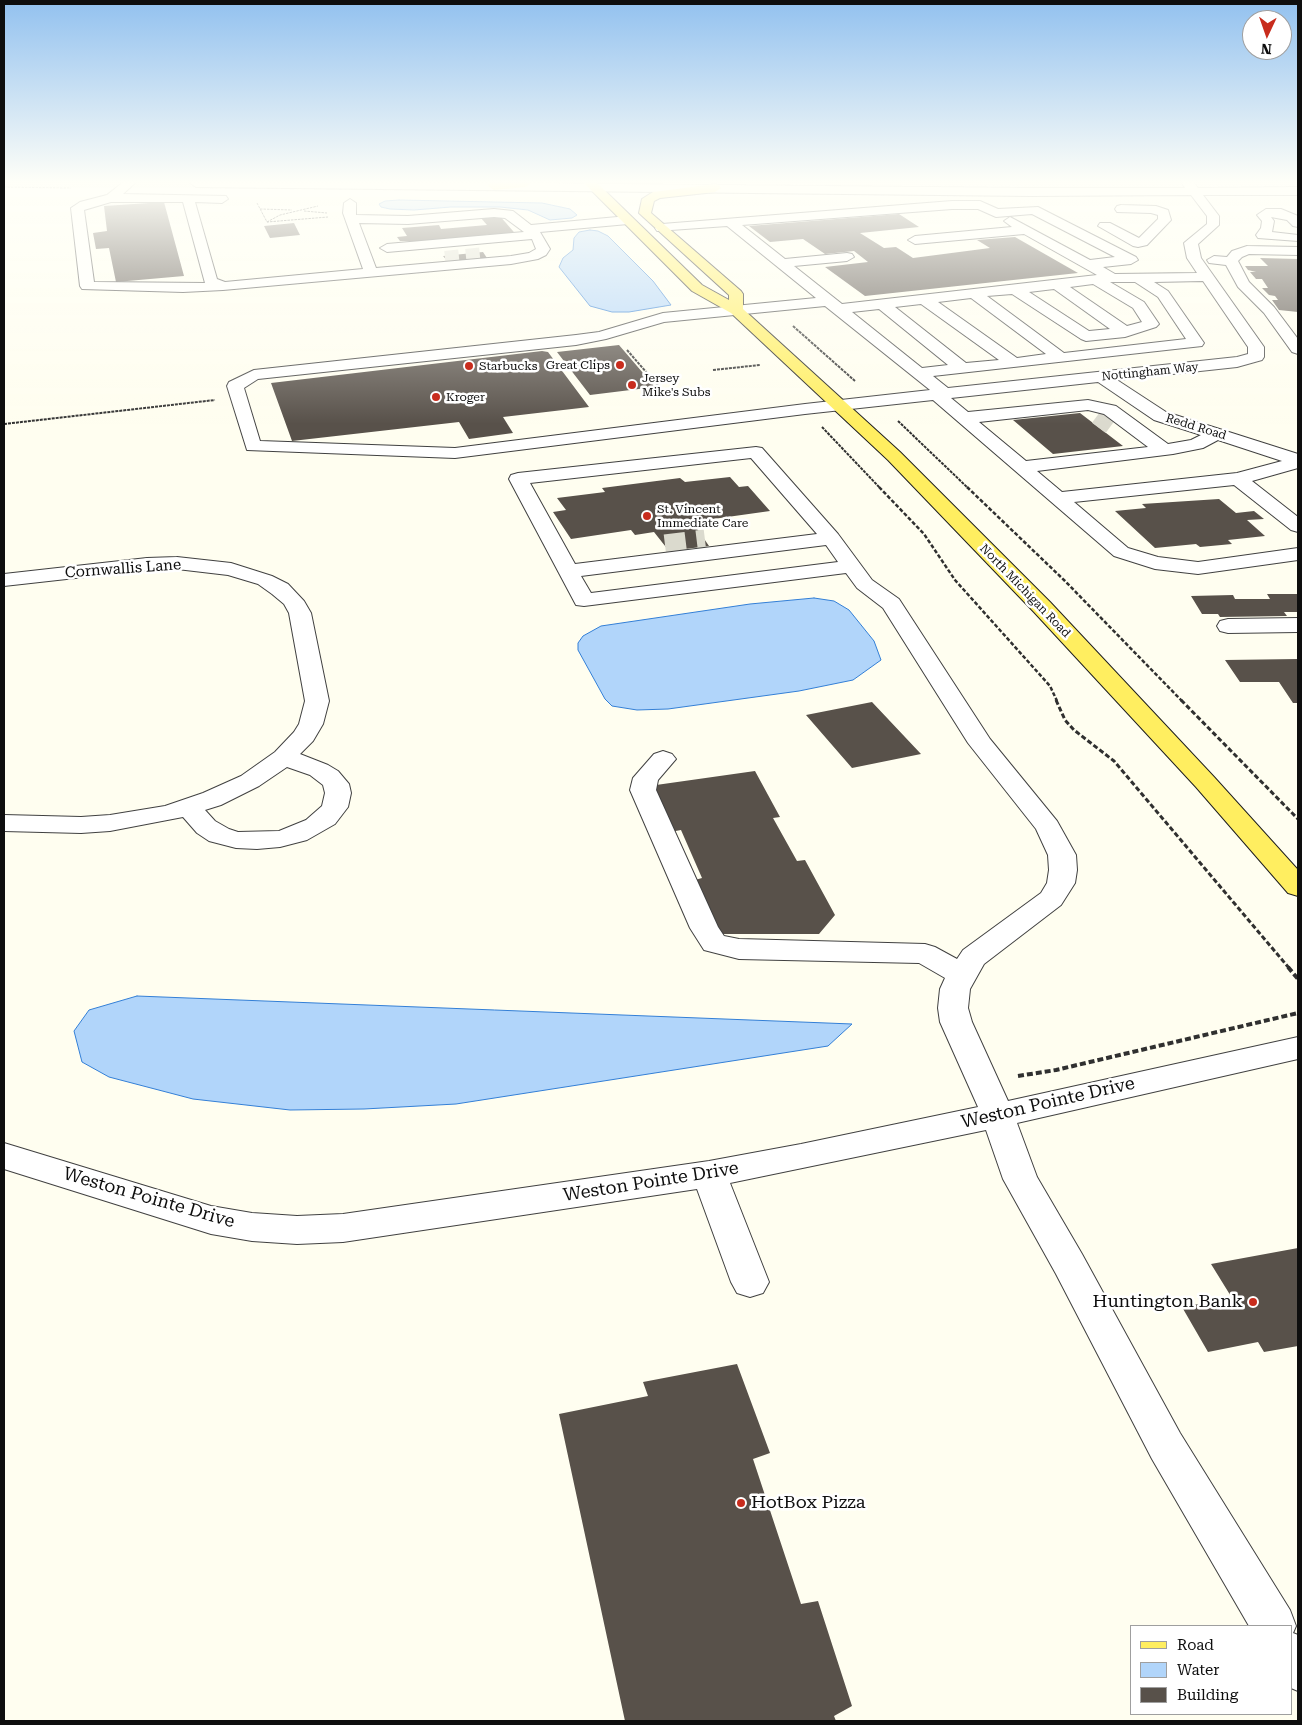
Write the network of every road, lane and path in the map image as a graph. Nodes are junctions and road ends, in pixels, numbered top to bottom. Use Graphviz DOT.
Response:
graph roads {
  1 [pos="784,263"];
  2 [pos="84,264"];
  3 [pos="206,264"];
  4 [pos="368,264"];
  5 [pos="471,264"];
  6 [pos="672,264"];
  7 [pos="702,264"];
  8 [pos="1088,264"];
  9 [pos="1093,264"];
  10 [pos="1198,264"];
  11 [pos="1232,264"];
  12 [pos="371,272"];
  13 [pos="1137,277"];
  14 [pos="1208,277"];
  15 [pos="1112,278"];
  16 [pos="1096,280"];
  17 [pos="1056,284"];
  18 [pos="223,286"];
  19 [pos="1015,289"];
  20 [pos="974,294"];
  21 [pos="925,300"];
  22 [pos="882,304"];
  23 [pos="833,305"];
  24 [pos="736,310"];
  25 [pos="1125,332"];
  26 [pos="1298,349"];
  27 [pos="1256,354"];
  28 [pos="1298,354"];
  29 [pos="1061,358"];
  30 [pos="755,360"];
  31 [pos="1014,363"];
  32 [pos="963,369"];
  33 [pos="713,370"];
  34 [pos="919,374"];
  35 [pos="1101,377"];
  36 [pos="941,394"];
  37 [pos="238,398"];
  38 [pos="842,405"];
  39 [pos="805,410"];
  40 [pos="892,416"];
  41 [pos="964,418"];
  42 [pos="4,424"];
  43 [pos="1116,430"];
  44 [pos="1216,434"];
  45 [pos="1144,436"];
  46 [pos="717,438"];
  47 [pos="1164,450"];
  48 [pos="1298,462"];
  49 [pos="1022,468"];
  50 [pos="1238,480"];
  51 [pos="1057,498"];
  52 [pos="1298,526"];
  53 [pos="831,538"];
  54 [pos="705,540"];
  55 [pos="664,545"];
  56 [pos="758,547"];
  57 [pos="1298,554"];
  58 [pos="634,563"];
  59 [pos="852,566"];
  60 [pos="568,571"];
  61 [pos="4,580"];
  62 [pos="1298,625"];
  63 [pos="1228,626"];
  64 [pos="284,758"];
  65 [pos="663,758"];
  66 [pos="178,810"];
  67 [pos="1298,819"];
  68 [pos="4,823"];
  69 [pos="1298,886"];
  70 [pos="962,974"];
  71 [pos="1298,979"];
  72 [pos="1298,1014"];
  73 [pos="1298,1048"];
  74 [pos="1018,1076"];
  75 [pos="998,1115"];
  76 [pos="4,1156"];
  77 [pos="709,1174"];
  78 [pos="750,1282"];
  79 [pos="1273,1625"];
  80 [pos="1292,1657"];
  81 [pos="1298,1668"];
  1 -- 23 [label="street"];
  2 -- 18 [label="street"];
  3 -- 18 [label="street"];
  4 -- 12 [label="street"];
  5 -- 12 [label="street"];
  6 -- 24 [label="main road, North Michigan Road"];
  7 -- 24 [label="main road"];
  8 -- 9 [label="street"];
  8 -- 15 [label="street"];
  10 -- 14 [label="street"];
  11 -- 26 [label="street"];
  12 -- 18 [label="street"];
  13 -- 14 [label="street"];
  13 -- 15 [label="street"];
  13 -- 29 [label="street"];
  14 -- 27 [label="street"];
  15 -- 16 [label="street"];
  16 -- 17 [label="street"];
  16 -- 25 [label="street"];
  17 -- 19 [label="street"];
  17 -- 25 [label="street"];
  19 -- 20 [label="street"];
  19 -- 25 [label="street"];
  20 -- 21 [label="street"];
  20 -- 29 [label="street"];
  21 -- 22 [label="street"];
  21 -- 31 [label="street"];
  22 -- 23 [label="street"];
  22 -- 32 [label="street"];
  23 -- 24 [label="street"];
  23 -- 34 [label="street"];
  24 -- 37 [label="street"];
  24 -- 38 [label="main road, North Michigan Road"];
  27 -- 28 [label="street"];
  27 -- 35 [label="street, Nottingham Way"];
  29 -- 31 [label="street"];
  30 -- 33 [label="path"];
  31 -- 32 [label="street"];
  32 -- 34 [label="street"];
  34 -- 36 [label="street"];
  35 -- 36 [label="street, Nottingham Way"];
  35 -- 44 [label="street, Redd Road"];
  36 -- 38 [label="street, Nottingham Way"];
  36 -- 41 [label="street"];
  37 -- 42 [label="path"];
  37 -- 46 [label="street"];
  38 -- 39 [label="street, Nottingham Way"];
  38 -- 69 [label="main road, North Michigan Road"];
  39 -- 46 [label="street, Nottingham Way"];
  39 -- 71 [label="path"];
  40 -- 67 [label="path"];
  41 -- 45 [label="street"];
  41 -- 49 [label="street"];
  43 -- 45 [label="street"];
  44 -- 47 [label="street"];
  44 -- 48 [label="street, Redd Road"];
  45 -- 47 [label="street"];
  46 -- 53 [label="street"];
  46 -- 60 [label="street"];
  47 -- 49 [label="street"];
  48 -- 50 [label="street"];
  49 -- 51 [label="street"];
  50 -- 51 [label="street"];
  50 -- 52 [label="street"];
  51 -- 57 [label="street"];
  53 -- 56 [label="street"];
  53 -- 59 [label="street"];
  54 -- 56 [label="street"];
  55 -- 58 [label="street"];
  56 -- 58 [label="street"];
  58 -- 60 [label="street"];
  59 -- 60 [label="street"];
  59 -- 70 [label="street"];
  61 -- 64 [label="street, Cornwallis Lane"];
  62 -- 63 [label="street"];
  64 -- 66 [label="street, Cornwallis Lane"];
  64 -- 66 [label="street"];
  65 -- 70 [label="street"];
  66 -- 68 [label="street, Cornwallis Lane"];
  70 -- 75 [label="street"];
  72 -- 74 [label="path"];
  73 -- 75 [label="street, Weston Pointe Drive"];
  75 -- 77 [label="street, Weston Pointe Drive"];
  75 -- 79 [label="street"];
  76 -- 77 [label="street, Weston Pointe Drive"];
  77 -- 78 [label="street"];
  80 -- 81 [label="street"];
}
